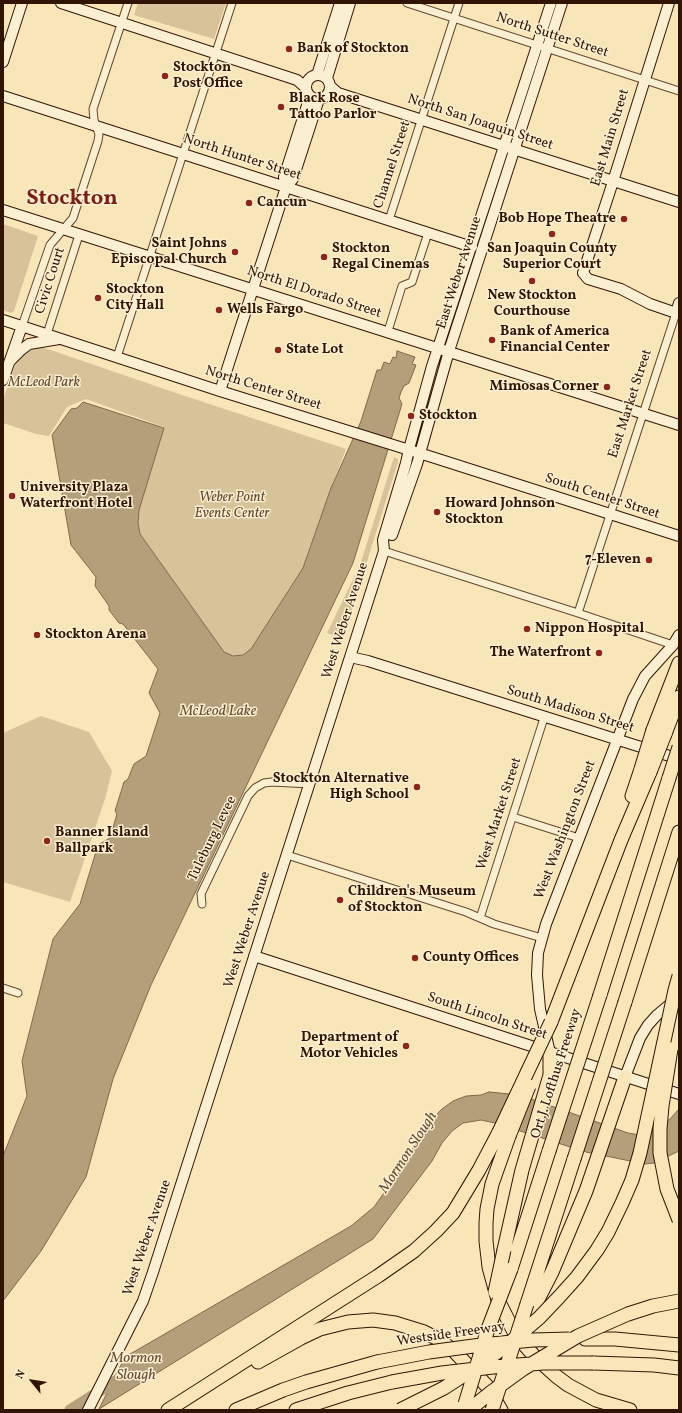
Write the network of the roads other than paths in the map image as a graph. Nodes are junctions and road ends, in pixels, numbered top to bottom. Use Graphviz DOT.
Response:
graph roads {
  1 [pos="22,3"];
  2 [pos="61,3"];
  3 [pos="128,3"];
  4 [pos="232,3"];
  5 [pos="340,3"];
  6 [pos="350,3"];
  7 [pos="407,3"];
  8 [pos="459,3"];
  9 [pos="551,3"];
  10 [pos="562,3"];
  11 [pos="669,3"];
  12 [pos="454,18"];
  13 [pos="121,22"];
  14 [pos="331,40"];
  15 [pos="537,45"];
  16 [pos="548,48"];
  17 [pos="216,53"];
  18 [pos="333,58"];
  19 [pos="3,62"];
  20 [pos="644,80"];
  21 [pos="320,88"];
  22 [pos="679,91"];
  23 [pos="3,96"];
  24 [pos="422,119"];
  25 [pos="95,126"];
  26 [pos="504,146"];
  27 [pos="515,149"];
  28 [pos="183,154"];
  29 [pos="613,181"];
  30 [pos="286,187"];
  31 [pos="679,202"];
  32 [pos="3,210"];
  33 [pos="389,220"];
  34 [pos="63,229"];
  35 [pos="428,232"];
  36 [pos="79,235"];
  37 [pos="472,247"];
  38 [pos="150,256"];
  39 [pos="254,289"];
  40 [pos="678,310"];
  41 [pos="3,320"];
  42 [pos="22,326"];
  43 [pos="388,331"];
  44 [pos="47,334"];
  45 [pos="62,339"];
  46 [pos="438,348"];
  47 [pos="449,352"];
  48 [pos="117,358"];
  49 [pos="10,361"];
  50 [pos="3,380"];
  51 [pos="220,391"];
  52 [pos="643,414"];
  53 [pos="679,425"];
  54 [pos="409,450"];
  55 [pos="420,453"];
  56 [pos="516,484"];
  57 [pos="611,514"];
  58 [pos="679,536"];
  59 [pos="384,551"];
  60 [pos="578,613"];
  61 [pos="679,635"];
  62 [pos="673,645"];
  63 [pos="350,657"];
  64 [pos="679,663"];
  65 [pos="679,697"];
  66 [pos="544,718"];
  67 [pos="659,732"];
  68 [pos="617,739"];
  69 [pos="679,747"];
  70 [pos="679,759"];
  71 [pos="310,784"];
  72 [pos="513,817"];
  73 [pos="679,832"];
  74 [pos="579,838"];
  75 [pos="287,855"];
  76 [pos="202,904"];
  77 [pos="480,918"];
  78 [pos="542,938"];
  79 [pos="254,956"];
  80 [pos="679,976"];
  81 [pos="3,988"];
  82 [pos="18,993"];
  83 [pos="679,997"];
  84 [pos="679,1005"];
  85 [pos="550,1053"];
  86 [pos="625,1077"];
  87 [pos="679,1094"];
  88 [pos="504,1134"];
  89 [pos="679,1220"];
  90 [pos="679,1301"];
  91 [pos="529,1308"];
  92 [pos="488,1329"];
  93 [pos="679,1345"];
  94 [pos="679,1368"];
  95 [pos="466,1408"];
  96 [pos="88,1410"];
  97 [pos="168,1410"];
  98 [pos="176,1410"];
  99 [pos="236,1410"];
  100 [pos="296,1410"];
  101 [pos="400,1410"];
  102 [pos="492,1410"];
  103 [pos="501,1410"];
  104 [pos="630,1410"];
  1 -- 19 [label="street"];
  2 -- 13 [label="street, North San Joaquin Street"];
  3 -- 13 [label="street"];
  4 -- 17 [label="street"];
  5 -- 14 [label="street"];
  6 -- 18 [label="street"];
  7 -- 12 [label="street, North Sutter Street"];
  8 -- 12 [label="street, Channel Street"];
  9 -- 15 [label="street, East Weber Avenue"];
  10 -- 16 [label="street, East Weber Avenue"];
  11 -- 20 [label="street, East Main Street"];
  12 -- 15 [label="street, North Sutter Street"];
  12 -- 24 [label="street, Channel Street"];
  13 -- 17 [label="street, North San Joaquin Street"];
  13 -- 25 [label="street"];
  14 -- 18 [label="street"];
  14 -- 21 [label="street"];
  15 -- 16 [label="street, North Sutter Street"];
  15 -- 26 [label="street, East Weber Avenue"];
  16 -- 20 [label="street, North Sutter Street"];
  16 -- 27 [label="street, East Weber Avenue"];
  17 -- 21 [label="street, North San Joaquin Street"];
  17 -- 28 [label="street"];
  18 -- 21 [label="street"];
  20 -- 22 [label="street, North Sutter Street"];
  20 -- 29 [label="street, East Main Street"];
  21 -- 24 [label="street, North San Joaquin Street"];
  21 -- 30 [label="street"];
  23 -- 25 [label="street, North Hunter Street"];
  24 -- 26 [label="street, North San Joaquin Street"];
  24 -- 33 [label="street, Channel Street"];
  25 -- 28 [label="street, North Hunter Street"];
  25 -- 34 [label="street"];
  26 -- 27 [label="street, North San Joaquin Street"];
  26 -- 37 [label="street, East Weber Avenue"];
  27 -- 29 [label="street, North San Joaquin Street"];
  27 -- 47 [label="street, East Weber Avenue"];
  28 -- 30 [label="street, North Hunter Street"];
  28 -- 38 [label="street"];
  29 -- 31 [label="street, North San Joaquin Street"];
  29 -- 40 [label="street, East Main Street"];
  30 -- 33 [label="street, North Hunter Street"];
  30 -- 39 [label="street"];
  32 -- 34 [label="street, North El Dorado Street"];
  33 -- 35 [label="street, North Hunter Street"];
  34 -- 36 [label="street, North El Dorado Street"];
  34 -- 42 [label="street"];
  35 -- 37 [label="street, North Hunter Street"];
  35 -- 43 [label="street"];
  36 -- 38 [label="street, North El Dorado Street"];
  36 -- 44 [label="street, Civic Court"];
  37 -- 46 [label="street, East Weber Avenue"];
  38 -- 39 [label="street, North El Dorado Street"];
  38 -- 48 [label="street"];
  39 -- 43 [label="street, North El Dorado Street"];
  39 -- 51 [label="street"];
  40 -- 52 [label="street, East Market Street"];
  41 -- 42 [label="street, North Center Street"];
  42 -- 44 [label="street, North Center Street"];
  42 -- 49 [label="street"];
  43 -- 46 [label="street, North El Dorado Street"];
  44 -- 45 [label="street, North Center Street"];
  45 -- 48 [label="street, North Center Street"];
  45 -- 49 [label="street"];
  46 -- 47 [label="street, North El Dorado Street"];
  46 -- 54 [label="street, East Weber Avenue"];
  47 -- 52 [label="street, North El Dorado Street"];
  47 -- 55 [label="street, East Weber Avenue"];
  48 -- 51 [label="street, North Center Street"];
  49 -- 50 [label="street"];
  51 -- 54 [label="street, North Center Street"];
  52 -- 53 [label="street, North El Dorado Street"];
  52 -- 57 [label="street, East Market Street"];
  54 -- 55 [label="street, North Center Street"];
  54 -- 59 [label="street, West Weber Avenue"];
  55 -- 56 [label="street, North Center Street"];
  55 -- 59 [label="street, East Weber Avenue"];
  56 -- 57 [label="street, South Center Street"];
  57 -- 58 [label="street, South Center Street"];
  57 -- 60 [label="street"];
  59 -- 60 [label="street"];
  59 -- 63 [label="street, West Weber Avenue"];
  60 -- 62 [label="street"];
  61 -- 62 [label="street, West Washington Street"];
  62 -- 68 [label="street, West Washington Street"];
  63 -- 66 [label="street, South Madison Street"];
  63 -- 71 [label="street, West Weber Avenue"];
  64 -- 67 [label="highway"];
  65 -- 67 [label="highway"];
  66 -- 68 [label="street, South Madison Street"];
  66 -- 72 [label="street, West Market Street"];
  67 -- 88 [label="highway, bridge"];
  68 -- 70 [label="street, South Madison Street"];
  68 -- 74 [label="street, West Washington Street"];
  69 -- 92 [label="highway, Ort J. Lofthus Freeway, bridge"];
  71 -- 75 [label="street, West Weber Avenue"];
  71 -- 76 [label="street, Tuleburg Levee"];
  72 -- 74 [label="street"];
  72 -- 77 [label="street, West Market Street"];
  73 -- 91 [label="highway, bridge"];
  74 -- 78 [label="street, West Washington Street"];
  75 -- 77 [label="street"];
  75 -- 79 [label="street, West Weber Avenue"];
  77 -- 78 [label="street"];
  78 -- 85 [label="street, West Washington Street"];
  79 -- 85 [label="street, South Lincoln Street"];
  79 -- 96 [label="street, West Weber Avenue"];
  80 -- 101 [label="highway, bridge"];
  81 -- 82 [label="street"];
  83 -- 86 [label="street"];
  84 -- 89 [label="highway, bridge"];
  85 -- 86 [label="street, South Lincoln Street"];
  85 -- 92 [label="highway, bridge"];
  86 -- 87 [label="street, South Lincoln Street"];
  86 -- 91 [label="highway"];
  88 -- 97 [label="highway"];
  88 -- 104 [label="highway"];
  90 -- 95 [label="highway, bridge"];
  91 -- 102 [label="highway, bridge"];
  92 -- 95 [label="highway, Ort J. Lofthus Freeway, bridge"];
  93 -- 99 [label="highway, Westside Freeway, bridge"];
  94 -- 100 [label="highway, bridge"];
  98 -- 103 [label="highway"];
}
